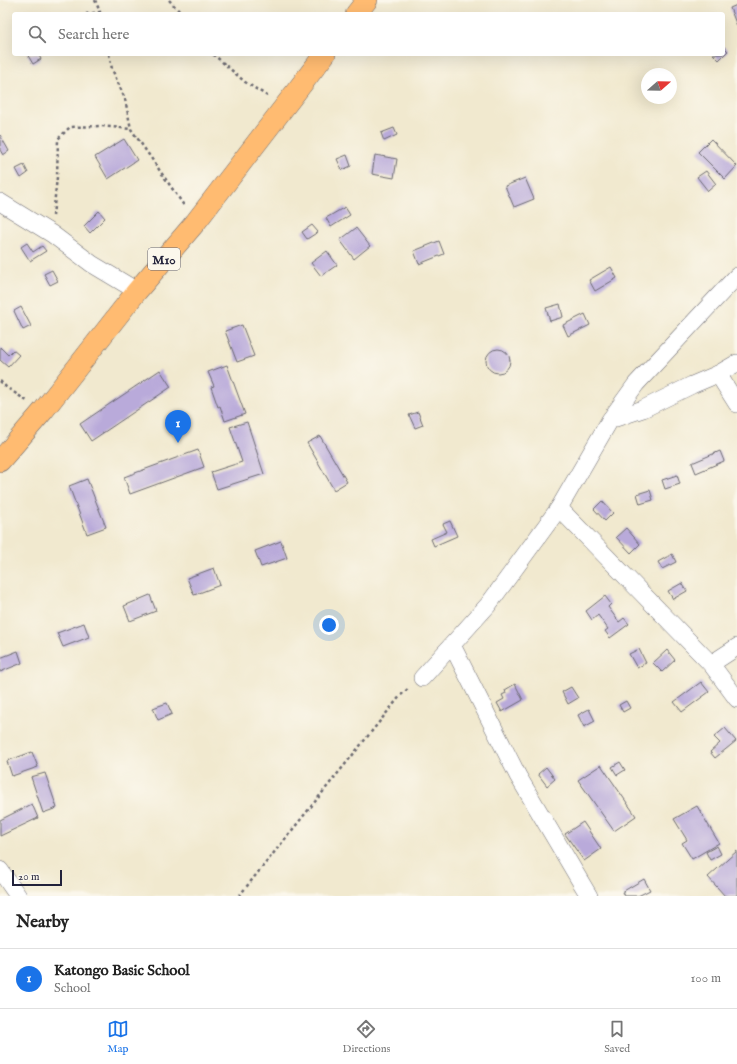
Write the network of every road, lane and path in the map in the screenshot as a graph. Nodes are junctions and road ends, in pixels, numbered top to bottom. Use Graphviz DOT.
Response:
graph roads {
  1 [pos="95,0"];
  2 [pos="169,0"];
  3 [pos="367,0"];
  4 [pos="100,12"];
  5 [pos="180,12"];
  6 [pos="358,12"];
  7 [pos="109,56"];
  8 [pos="215,56"];
  9 [pos="323,56"];
  10 [pos="285,106"];
  11 [pos="131,129"];
  12 [pos="0,202"];
  13 [pos="195,223"];
  14 [pos="52,234"];
  15 [pos="737,276"];
  16 [pos="137,291"];
  17 [pos="737,363"];
  18 [pos="718,374"];
  19 [pos="0,381"];
  20 [pos="737,404"];
  21 [pos="43,411"];
  22 [pos="610,420"];
  23 [pos="0,461"];
  24 [pos="559,508"];
  25 [pos="452,646"];
  26 [pos="737,647"];
  27 [pos="711,664"];
  28 [pos="422,678"];
  29 [pos="737,699"];
  30 [pos="0,870"];
  31 [pos="18,896"];
  32 [pos="239,896"];
  33 [pos="589,896"];
  1 -- 4 [label="path"];
  2 -- 5 [label="path"];
  3 -- 6 [label="main road"];
  7 -- 11 [label="path"];
  8 -- 10 [label="path"];
  9 -- 10 [label="main road, M10"];
  10 -- 13 [label="main road, M10"];
  11 -- 13 [label="path"];
  11 -- 14 [label="path"];
  12 -- 14 [label="street"];
  13 -- 16 [label="main road, M10"];
  14 -- 16 [label="street"];
  15 -- 22 [label="street"];
  16 -- 21 [label="main road, M10"];
  17 -- 18 [label="street"];
  18 -- 20 [label="street"];
  18 -- 22 [label="street"];
  19 -- 21 [label="path"];
  21 -- 23 [label="main road, M10"];
  22 -- 24 [label="street"];
  24 -- 25 [label="street"];
  24 -- 27 [label="street"];
  25 -- 28 [label="street"];
  25 -- 33 [label="street"];
  26 -- 27 [label="street"];
  27 -- 29 [label="street"];
  28 -- 32 [label="path"];
  30 -- 31 [label="street"];
}
